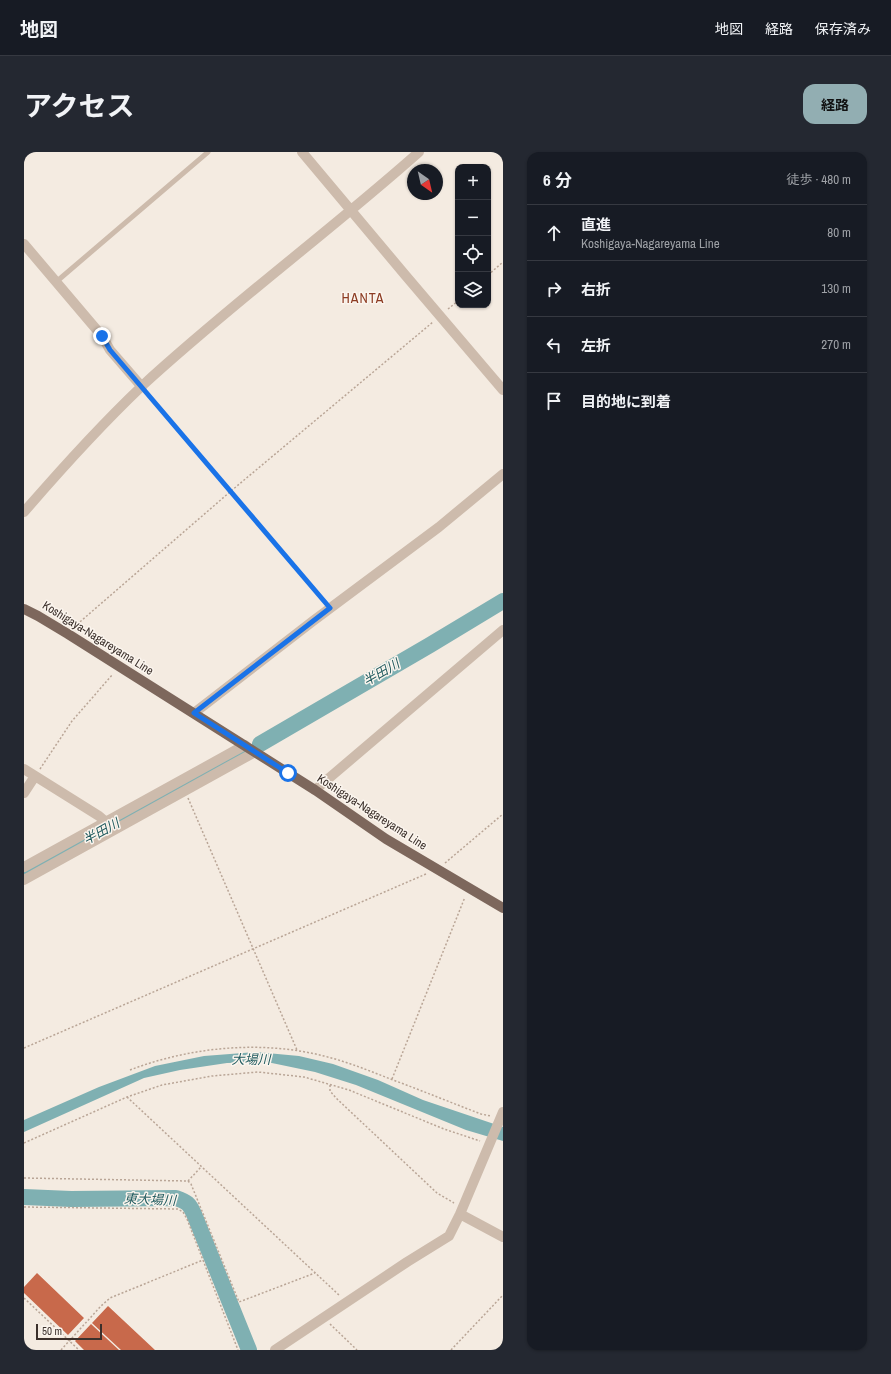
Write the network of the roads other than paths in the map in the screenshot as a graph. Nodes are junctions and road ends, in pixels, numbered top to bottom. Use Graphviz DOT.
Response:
graph roads {
  1 [pos="208,152"];
  2 [pos="302,152"];
  3 [pos="419,152"];
  4 [pos="350,210"];
  5 [pos="24,244"];
  6 [pos="56,282"];
  7 [pos="142,387"];
  8 [pos="503,390"];
  9 [pos="503,474"];
  10 [pos="24,512"];
  11 [pos="24,610"];
  12 [pos="503,630"];
  13 [pos="194,713"];
  14 [pos="245,745"];
  15 [pos="255,752"];
  16 [pos="24,769"];
  17 [pos="35,776"];
  18 [pos="316,790"];
  19 [pos="24,793"];
  20 [pos="109,827"];
  21 [pos="24,867"];
  22 [pos="24,880"];
  23 [pos="503,908"];
  24 [pos="501,1118"];
  25 [pos="461,1211"];
  26 [pos="503,1237"];
  27 [pos="275,1350"];
  1 -- 6 [label="lane"];
  2 -- 4 [label="street"];
  3 -- 4 [label="street"];
  4 -- 7 [label="street"];
  4 -- 8 [label="street"];
  5 -- 6 [label="street"];
  6 -- 7 [label="street"];
  7 -- 10 [label="street"];
  9 -- 13 [label="street"];
  11 -- 13 [label="main road, Koshigaya-Nagareyama Line"];
  12 -- 18 [label="street"];
  13 -- 14 [label="main road, Koshigaya-Nagareyama Line"];
  14 -- 15 [label="main road, Koshigaya-Nagareyama Line"];
  14 -- 20 [label="street"];
  15 -- 18 [label="main road, Koshigaya-Nagareyama Line"];
  15 -- 20 [label="street"];
  16 -- 17 [label="street"];
  17 -- 19 [label="street"];
  17 -- 20 [label="street"];
  18 -- 23 [label="main road, Koshigaya-Nagareyama Line"];
  20 -- 21 [label="street"];
  20 -- 22 [label="street"];
  24 -- 25 [label="street"];
  25 -- 26 [label="street"];
  25 -- 27 [label="street"];
}
